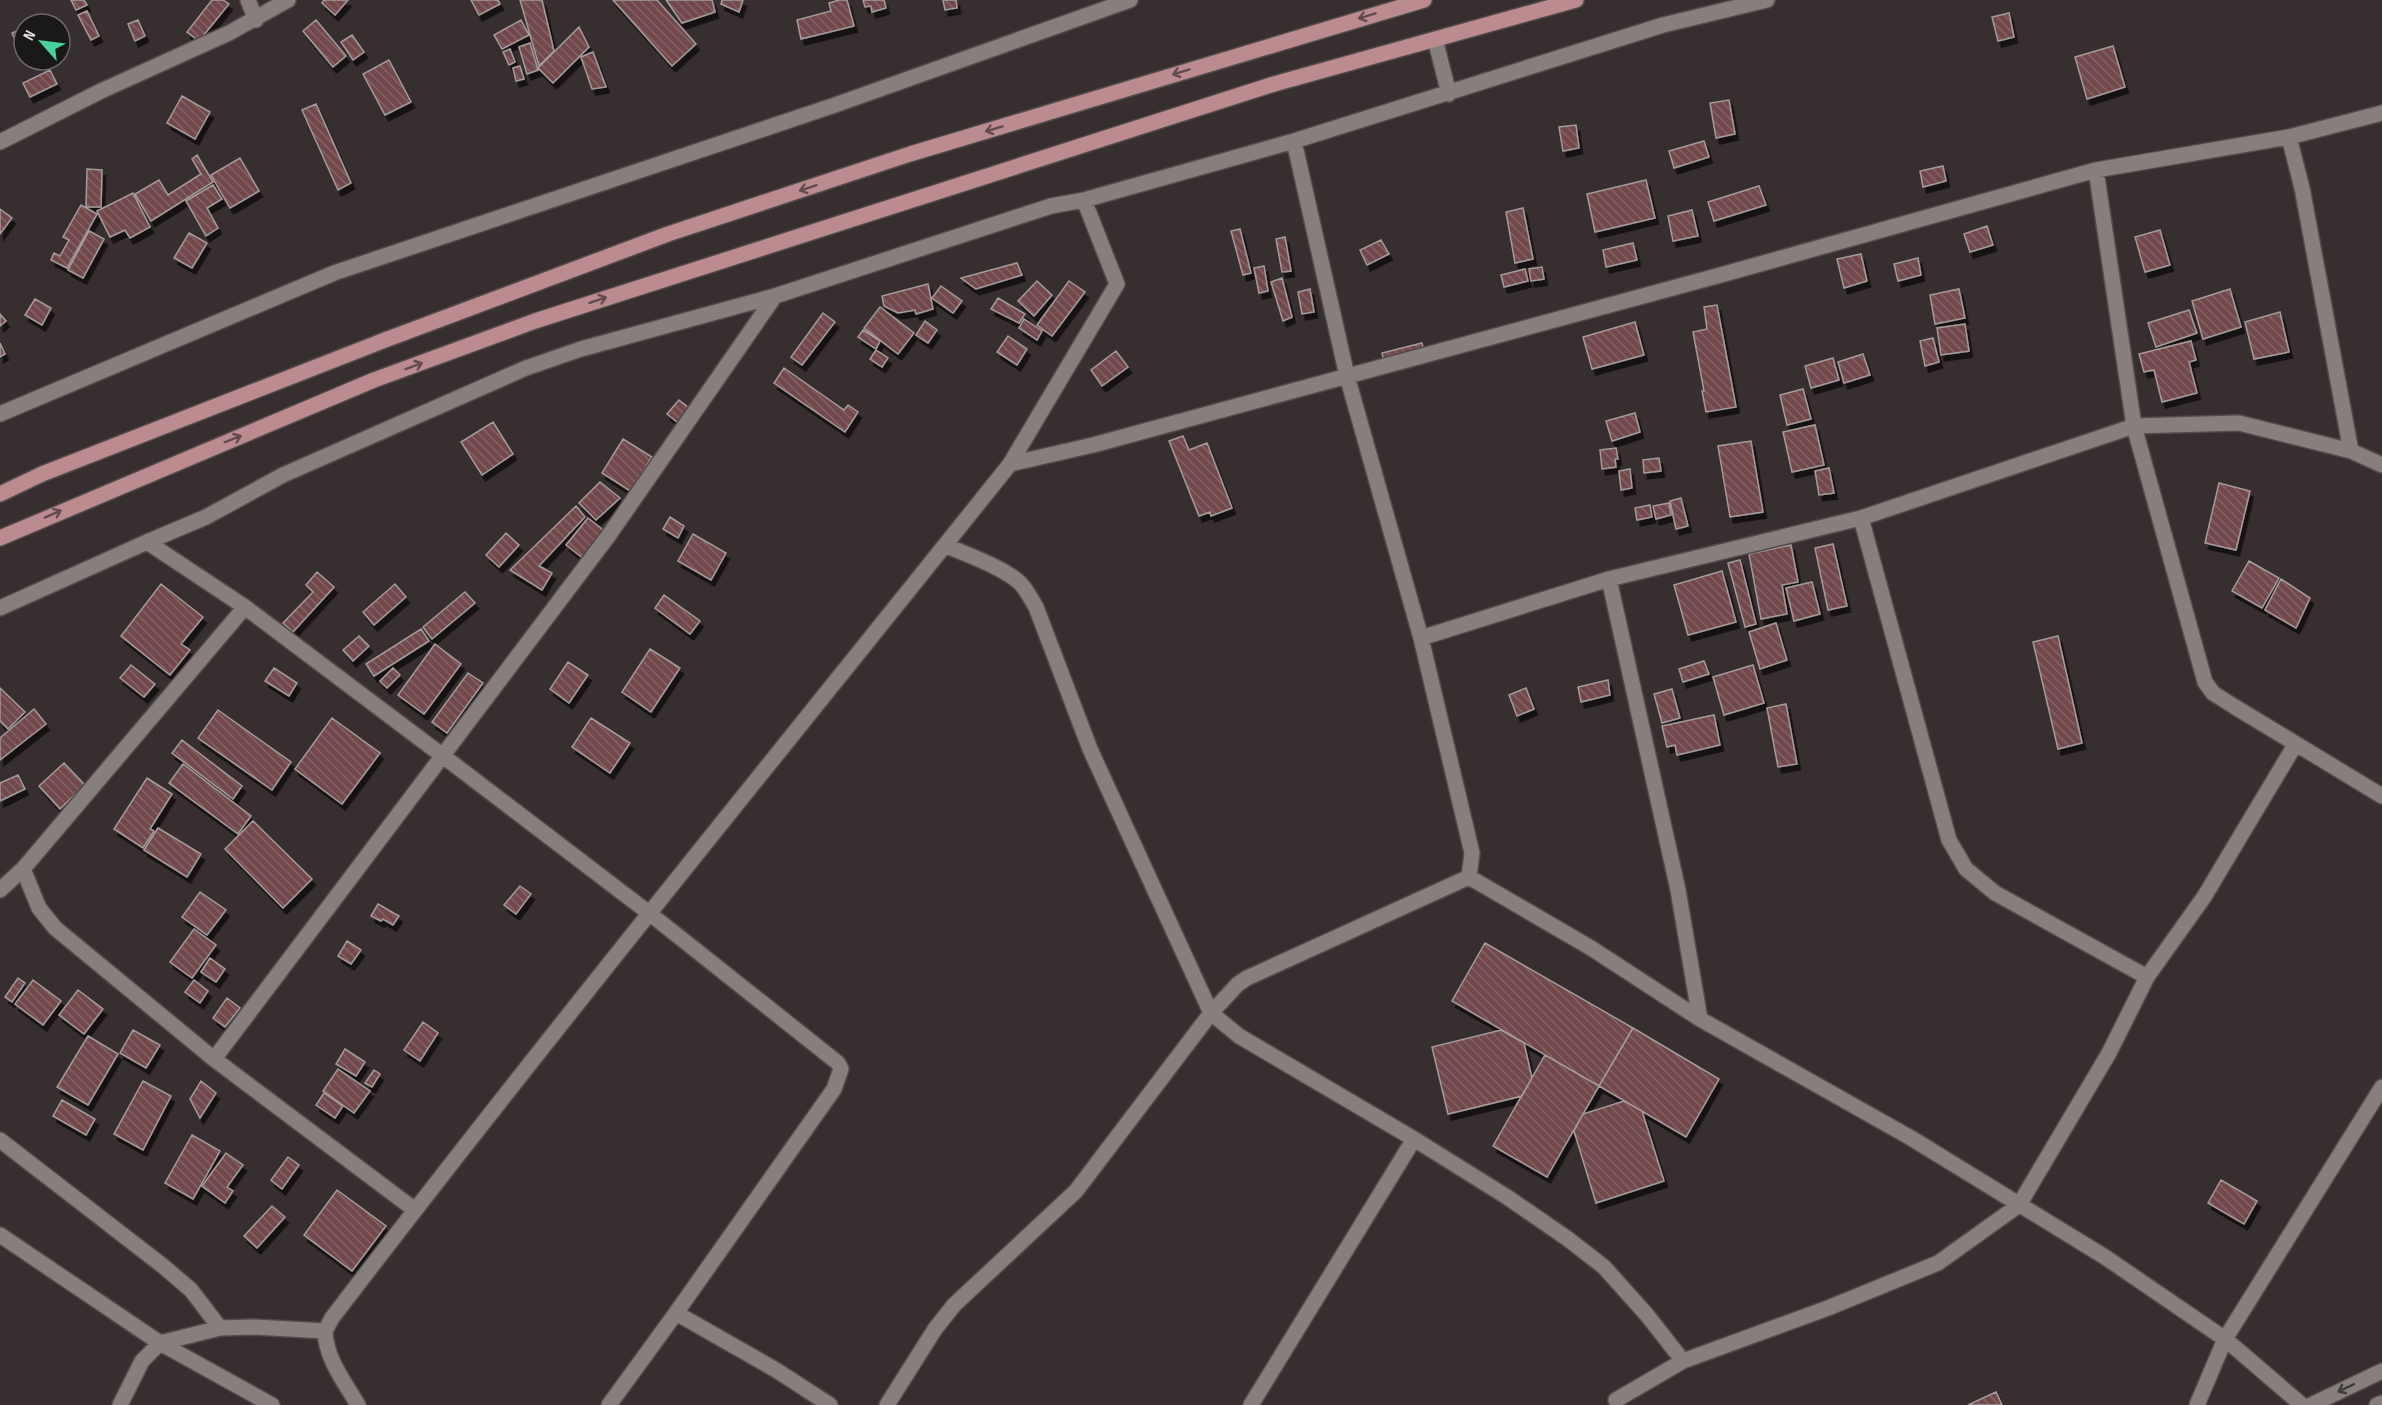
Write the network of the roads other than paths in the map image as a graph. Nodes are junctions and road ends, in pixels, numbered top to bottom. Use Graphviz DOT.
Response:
graph roads {
  1 [pos="249,0"];
  2 [pos="288,0"];
  3 [pos="1130,0"];
  4 [pos="1424,0"];
  5 [pos="1576,0"];
  6 [pos="1767,0"];
  7 [pos="256,20"];
  8 [pos="1435,39"];
  9 [pos="1449,94"];
  10 [pos="2382,113"];
  11 [pos="2289,137"];
  12 [pos="1294,141"];
  13 [pos="0,142"];
  14 [pos="2096,170"];
  15 [pos="1084,200"];
  16 [pos="775,296"];
  17 [pos="1347,376"];
  18 [pos="0,414"];
  19 [pos="2134,426"];
  20 [pos="2351,451"];
  21 [pos="1010,464"];
  22 [pos="2382,465"];
  23 [pos="0,494"];
  24 [pos="1861,518"];
  25 [pos="0,538"];
  26 [pos="147,542"];
  27 [pos="945,545"];
  28 [pos="1609,579"];
  29 [pos="244,607"];
  30 [pos="0,608"];
  31 [pos="1421,638"];
  32 [pos="2295,745"];
  33 [pos="443,756"];
  34 [pos="2382,796"];
  35 [pos="23,869"];
  36 [pos="1469,877"];
  37 [pos="0,890"];
  38 [pos="649,913"];
  39 [pos="2147,976"];
  40 [pos="1211,1013"];
  41 [pos="1700,1019"];
  42 [pos="214,1059"];
  43 [pos="2382,1087"];
  44 [pos="1414,1139"];
  45 [pos="0,1140"];
  46 [pos="2019,1205"];
  47 [pos="415,1210"];
  48 [pos="0,1235"];
  49 [pos="676,1313"];
  50 [pos="220,1328"];
  51 [pos="326,1331"];
  52 [pos="2225,1339"];
  53 [pos="160,1343"];
  54 [pos="1683,1361"];
  55 [pos="2382,1371"];
  56 [pos="1613,1403"];
  57 [pos="2382,1403"];
  58 [pos="120,1405"];
  59 [pos="272,1405"];
  60 [pos="358,1405"];
  61 [pos="609,1405"];
  62 [pos="830,1405"];
  63 [pos="887,1405"];
  64 [pos="1251,1405"];
  65 [pos="2197,1405"];
  66 [pos="2301,1405"];
  67 [pos="2310,1405"];
  68 [pos="2377,1405"];
  1 -- 7 [label="street"];
  2 -- 7 [label="street"];
  3 -- 18 [label="street"];
  4 -- 23 [label="main road, one-way"];
  5 -- 8 [label="main road"];
  6 -- 9 [label="street"];
  7 -- 13 [label="street"];
  8 -- 9 [label="street"];
  25 -- 8 [label="main road, one-way"];
  9 -- 12 [label="street"];
  10 -- 11 [label="street"];
  11 -- 14 [label="street"];
  11 -- 20 [label="street"];
  12 -- 15 [label="street"];
  12 -- 17 [label="street"];
  14 -- 17 [label="street"];
  14 -- 19 [label="street"];
  15 -- 16 [label="street"];
  15 -- 21 [label="street"];
  16 -- 26 [label="street"];
  16 -- 33 [label="street"];
  17 -- 21 [label="street"];
  17 -- 31 [label="street"];
  19 -- 20 [label="street"];
  19 -- 24 [label="street"];
  19 -- 32 [label="street"];
  20 -- 22 [label="street"];
  21 -- 27 [label="street"];
  24 -- 28 [label="street"];
  24 -- 39 [label="street"];
  26 -- 29 [label="street"];
  26 -- 30 [label="street"];
  27 -- 38 [label="street"];
  27 -- 40 [label="street"];
  28 -- 31 [label="street"];
  28 -- 41 [label="street"];
  29 -- 33 [label="street"];
  29 -- 35 [label="street"];
  31 -- 36 [label="street"];
  32 -- 34 [label="street"];
  32 -- 39 [label="street"];
  33 -- 38 [label="street"];
  33 -- 42 [label="street"];
  35 -- 37 [label="street"];
  35 -- 42 [label="street"];
  36 -- 40 [label="street"];
  36 -- 41 [label="street"];
  38 -- 47 [label="street"];
  38 -- 49 [label="street"];
  39 -- 46 [label="street"];
  40 -- 44 [label="street"];
  40 -- 63 [label="street"];
  41 -- 46 [label="street"];
  42 -- 47 [label="street"];
  43 -- 52 [label="street"];
  44 -- 54 [label="street"];
  44 -- 64 [label="street"];
  45 -- 50 [label="street"];
  46 -- 52 [label="street"];
  46 -- 54 [label="street"];
  47 -- 51 [label="street"];
  48 -- 53 [label="street"];
  49 -- 61 [label="street"];
  49 -- 62 [label="street"];
  50 -- 51 [label="street"];
  50 -- 53 [label="street"];
  51 -- 60 [label="street"];
  52 -- 65 [label="street"];
  52 -- 66 [label="street"];
  53 -- 58 [label="street"];
  53 -- 59 [label="street"];
  54 -- 56 [label="street"];
  55 -- 67 [label="street, one-way"];
  57 -- 68 [label="street"];
}
